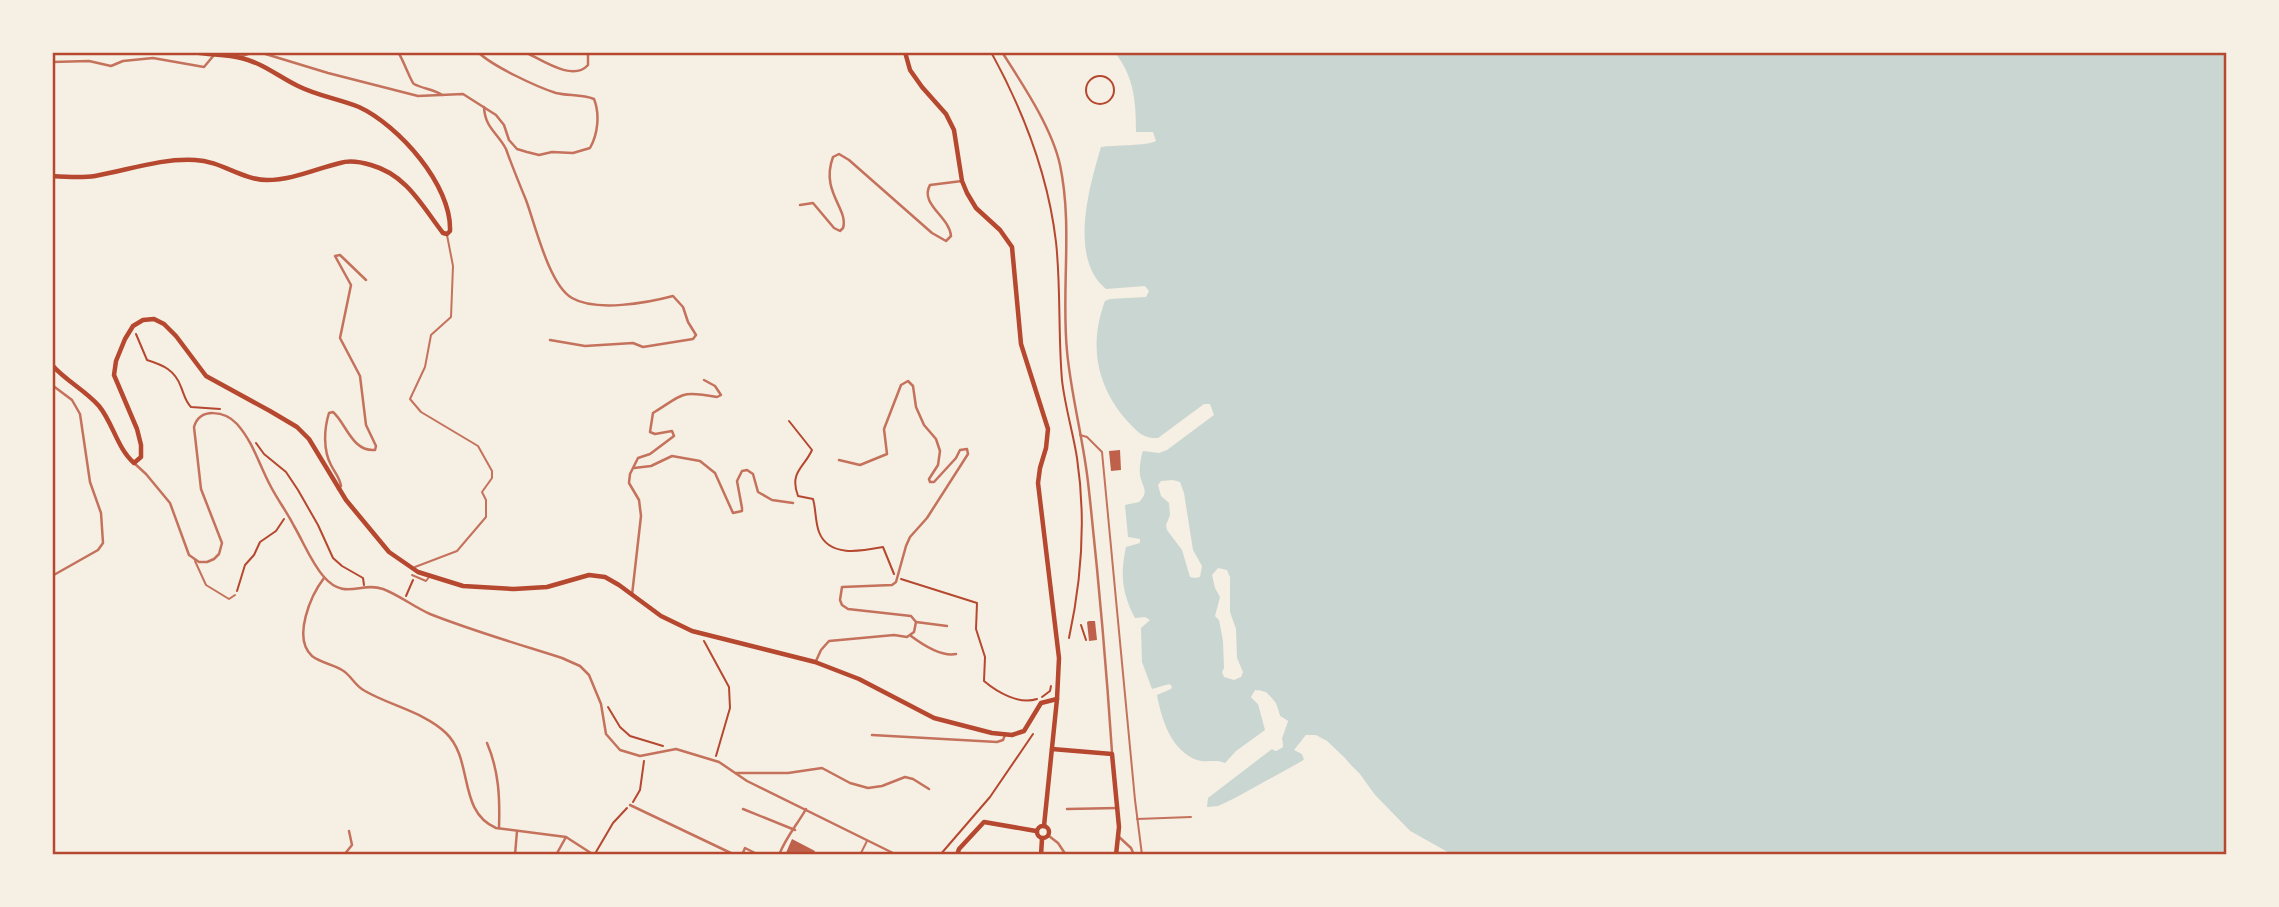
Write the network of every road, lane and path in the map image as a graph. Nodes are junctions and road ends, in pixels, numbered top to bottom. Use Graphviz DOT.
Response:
graph roads {
  1 [pos="194,52"];
  2 [pos="256,52"];
  3 [pos="398,52"];
  4 [pos="478,52"];
  5 [pos="525,52"];
  6 [pos="586,52"];
  7 [pos="905,52"];
  8 [pos="991,52"];
  9 [pos="1002,52"];
  10 [pos="214,55"];
  11 [pos="239,57"];
  12 [pos="52,62"];
  13 [pos="442,95"];
  14 [pos="1095,102"];
  15 [pos="484,106"];
  16 [pos="52,176"];
  17 [pos="962,181"];
  18 [pos="800,205"];
  19 [pos="447,234"];
  20 [pos="366,280"];
  21 [pos="550,340"];
  22 [pos="52,365"];
  23 [pos="704,380"];
  24 [pos="52,385"];
  25 [pos="789,421"];
  26 [pos="1080,435"];
  27 [pos="839,460"];
  28 [pos="134,463"];
  29 [pos="634,468"];
  30 [pos="338,489"];
  31 [pos="793,503"];
  32 [pos="283,521"];
  33 [pos="195,560"];
  34 [pos="411,568"];
  35 [pos="412,575"];
  36 [pos="52,576"];
  37 [pos="430,576"];
  38 [pos="324,578"];
  39 [pos="898,578"];
  40 [pos="235,595"];
  41 [pos="632,595"];
  42 [pos="404,600"];
  43 [pos="916,622"];
  44 [pos="1082,625"];
  45 [pos="947,626"];
  46 [pos="702,634"];
  47 [pos="911,636"];
  48 [pos="1069,638"];
  49 [pos="1086,640"];
  50 [pos="956,654"];
  51 [pos="815,662"];
  52 [pos="1058,684"];
  53 [pos="1057,699"];
  54 [pos="601,703"];
  55 [pos="1033,734"];
  56 [pos="872,735"];
  57 [pos="1005,735"];
  58 [pos="487,743"];
  59 [pos="671,749"];
  60 [pos="1052,749"];
  61 [pos="1112,754"];
  62 [pos="714,760"];
  63 [pos="736,773"];
  64 [pos="929,789"];
  65 [pos="630,805"];
  66 [pos="1118,808"];
  67 [pos="743,809"];
  68 [pos="806,809"];
  69 [pos="1068,809"];
  70 [pos="1191,817"];
  71 [pos="1137,819"];
  72 [pos="1044,826"];
  73 [pos="499,828"];
  74 [pos="349,831"];
  75 [pos="517,831"];
  76 [pos="795,831"];
  77 [pos="1037,831"];
  78 [pos="1049,836"];
  79 [pos="1118,836"];
  80 [pos="566,837"];
  81 [pos="1042,839"];
  82 [pos="867,840"];
  83 [pos="1200,853"];
  84 [pos="344,855"];
  85 [pos="515,855"];
  86 [pos="556,855"];
  87 [pos="594,855"];
  88 [pos="735,855"];
  89 [pos="742,855"];
  90 [pos="759,855"];
  91 [pos="779,855"];
  92 [pos="860,855"];
  93 [pos="897,855"];
  94 [pos="940,855"];
  95 [pos="957,855"];
  96 [pos="1041,855"];
  97 [pos="1066,855"];
  98 [pos="1116,855"];
  99 [pos="1134,855"];
  100 [pos="1142,855"];
  101 [pos="1207,855"];
  1 -- 10 [label="main road"];
  2 -- 11 [label="street"];
  2 -- 13 [label="street"];
  3 -- 13 [label="street"];
  4 -- 15 [label="street"];
  5 -- 6 [label="street"];
  7 -- 17 [label="main road"];
  8 -- 48 [label="path"];
  9 -- 26 [label="street"];
  10 -- 11 [label="main road"];
  10 -- 12 [label="street"];
  11 -- 19 [label="main road"];
  13 -- 15 [label="street"];
  14 -- 14 [label="path"];
  15 -- 21 [label="street"];
  16 -- 19 [label="main road"];
  17 -- 18 [label="street"];
  17 -- 52 [label="main road"];
  19 -- 34 [label="street"];
  20 -- 30 [label="street"];
  22 -- 28 [label="main road"];
  23 -- 29 [label="street"];
  24 -- 36 [label="street"];
  25 -- 39 [label="path"];
  26 -- 61 [label="street"];
  26 -- 71 [label="street"];
  27 -- 39 [label="street"];
  28 -- 30 [label="main road"];
  28 -- 33 [label="street"];
  29 -- 31 [label="street"];
  29 -- 41 [label="street"];
  30 -- 34 [label="main road"];
  32 -- 40 [label="path"];
  33 -- 38 [label="street"];
  33 -- 40 [label="street"];
  34 -- 37 [label="main road"];
  35 -- 37 [label="street"];
  35 -- 42 [label="path"];
  37 -- 41 [label="main road"];
  38 -- 42 [label="street"];
  38 -- 73 [label="street"];
  39 -- 43 [label="street"];
  39 -- 52 [label="path"];
  41 -- 46 [label="main road"];
  42 -- 54 [label="street"];
  43 -- 45 [label="street"];
  43 -- 47 [label="street"];
  44 -- 49 [label="path"];
  46 -- 51 [label="main road"];
  46 -- 62 [label="path"];
  47 -- 50 [label="street"];
  47 -- 51 [label="street"];
  51 -- 57 [label="main road"];
  52 -- 53 [label="main road"];
  53 -- 57 [label="main road"];
  53 -- 60 [label="main road"];
  54 -- 59 [label="path"];
  54 -- 59 [label="street"];
  55 -- 94 [label="path"];
  56 -- 57 [label="street"];
  58 -- 73 [label="street"];
  59 -- 62 [label="street"];
  60 -- 61 [label="main road"];
  60 -- 72 [label="main road"];
  61 -- 66 [label="main road"];
  62 -- 63 [label="street"];
  63 -- 64 [label="street"];
  63 -- 68 [label="street"];
  65 -- 88 [label="street"];
  66 -- 69 [label="street"];
  66 -- 79 [label="main road"];
  67 -- 76 [label="street"];
  68 -- 76 [label="street"];
  68 -- 82 [label="street"];
  70 -- 71 [label="street"];
  71 -- 100 [label="street"];
  72 -- 77 [label="main road"];
  72 -- 78 [label="main road"];
  73 -- 75 [label="street"];
  74 -- 84 [label="street"];
  75 -- 80 [label="street"];
  75 -- 85 [label="street"];
  76 -- 91 [label="street"];
  77 -- 81 [label="main road"];
  77 -- 95 [label="main road"];
  78 -- 81 [label="main road"];
  78 -- 97 [label="street"];
  79 -- 98 [label="main road"];
  79 -- 99 [label="street"];
  80 -- 86 [label="street"];
  80 -- 87 [label="street"];
  81 -- 96 [label="main road"];
  82 -- 92 [label="street"];
  82 -- 93 [label="street"];
  83 -- 101 [label="street"];
  89 -- 90 [label="street"];
}
